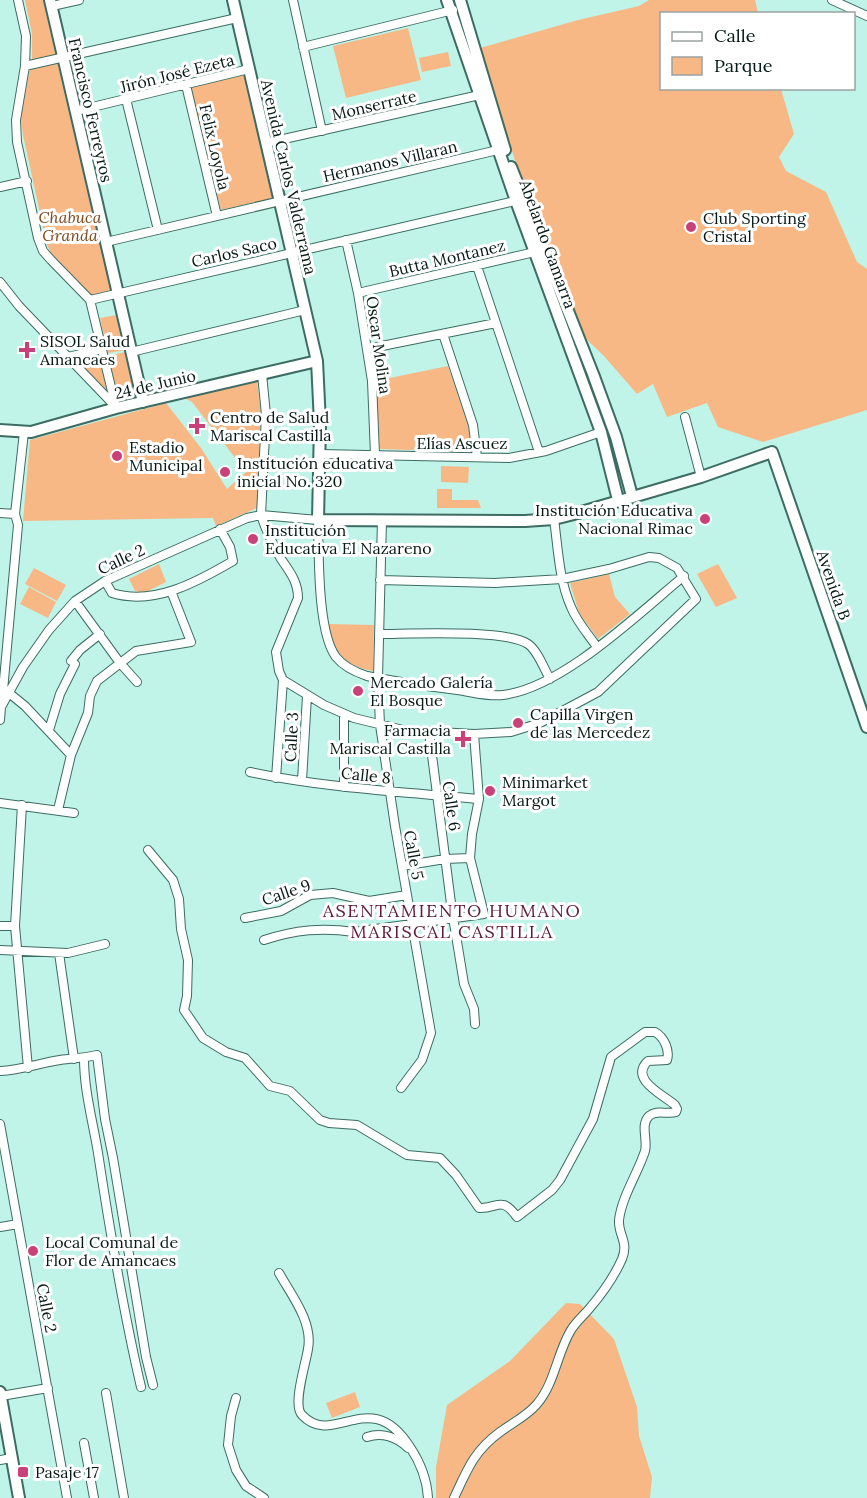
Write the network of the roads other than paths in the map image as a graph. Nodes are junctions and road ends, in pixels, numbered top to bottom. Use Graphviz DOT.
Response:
graph roads {
  1 [pos="18,0"];
  2 [pos="79,0"];
  3 [pos="233,0"];
  4 [pos="293,0"];
  5 [pos="447,0"];
  6 [pos="832,0"];
  7 [pos="51,3"];
  8 [pos="461,4"];
  9 [pos="451,11"];
  10 [pos="867,16"];
  11 [pos="237,18"];
  12 [pos="303,47"];
  13 [pos="63,57"];
  14 [pos="25,66"];
  15 [pos="249,69"];
  16 [pos="186,85"];
  17 [pos="483,94"];
  18 [pos="126,99"];
  19 [pos="76,111"];
  20 [pos="322,131"];
  21 [pos="266,143"];
  22 [pos="501,149"];
  23 [pos="27,181"];
  24 [pos="0,187"];
  25 [pos="520,200"];
  26 [pos="280,201"];
  27 [pos="217,216"];
  28 [pos="158,230"];
  29 [pos="346,240"];
  30 [pos="106,242"];
  31 [pos="539,251"];
  32 [pos="292,253"];
  33 [pos="477,266"];
  34 [pos="0,282"];
  35 [pos="118,293"];
  36 [pos="358,293"];
  37 [pos="90,300"];
  38 [pos="305,310"];
  39 [pos="496,323"];
  40 [pos="443,334"];
  41 [pos="102,349"];
  42 [pos="367,349"];
  43 [pos="131,352"];
  44 [pos="68,357"];
  45 [pos="317,361"];
  46 [pos="262,374"];
  47 [pos="593,374"];
  48 [pos="581,378"];
  49 [pos="143,402"];
  50 [pos="116,408"];
  51 [pos="685,417"];
  52 [pos="0,430"];
  53 [pos="24,432"];
  54 [pos="601,432"];
  55 [pos="539,452"];
  56 [pos="320,454"];
  57 [pos="375,455"];
  58 [pos="477,457"];
  59 [pos="701,477"];
  60 [pos="632,496"];
  61 [pos="618,500"];
  62 [pos="0,513"];
  63 [pos="15,514"];
  64 [pos="261,515"];
  65 [pos="554,519"];
  66 [pos="318,520"];
  67 [pos="382,520"];
  68 [pos="220,529"];
  69 [pos="684,576"];
  70 [pos="562,579"];
  71 [pos="380,580"];
  72 [pos="105,581"];
  73 [pos="171,591"];
  74 [pos="75,601"];
  75 [pos="100,634"];
  76 [pos="379,634"];
  77 [pos="597,647"];
  78 [pos="120,663"];
  79 [pos="378,678"];
  80 [pos="550,679"];
  81 [pos="283,680"];
  82 [pos="137,682"];
  83 [pos="9,693"];
  84 [pos="307,696"];
  85 [pos="1,707"];
  86 [pos="344,714"];
  87 [pos="0,720"];
  88 [pos="380,725"];
  89 [pos="867,727"];
  90 [pos="49,730"];
  91 [pos="429,732"];
  92 [pos="474,734"];
  93 [pos="71,755"];
  94 [pos="250,772"];
  95 [pos="276,778"];
  96 [pos="302,781"];
  97 [pos="344,787"];
  98 [pos="390,791"];
  99 [pos="438,795"];
  100 [pos="479,799"];
  101 [pos="0,803"];
  102 [pos="22,805"];
  103 [pos="58,810"];
  104 [pos="74,813"];
  105 [pos="148,850"];
  106 [pos="470,858"];
  107 [pos="445,859"];
  108 [pos="402,866"];
  109 [pos="407,895"];
  110 [pos="245,918"];
  111 [pos="453,919"];
  112 [pos="412,925"];
  113 [pos="0,926"];
  114 [pos="15,926"];
  115 [pos="264,940"];
  116 [pos="105,944"];
  117 [pos="0,950"];
  118 [pos="16,950"];
  119 [pos="59,953"];
  120 [pos="475,1024"];
  121 [pos="84,1058"];
  122 [pos="74,1059"];
  123 [pos="28,1068"];
  124 [pos="0,1071"];
  125 [pos="401,1088"];
  126 [pos="0,1124"];
  127 [pos="18,1224"];
  128 [pos="0,1227"];
  129 [pos="279,1274"];
  130 [pos="153,1385"];
  131 [pos="141,1387"];
  132 [pos="48,1388"];
  133 [pos="106,1393"];
  134 [pos="0,1394"];
  135 [pos="236,1398"];
  136 [pos="367,1437"];
  137 [pos="84,1443"];
  138 [pos="414,1453"];
  139 [pos="12,1458"];
  140 [pos="0,1460"];
  141 [pos="20,1498"];
  142 [pos="68,1498"];
  143 [pos="94,1498"];
  144 [pos="124,1498"];
  145 [pos="264,1498"];
  146 [pos="428,1498"];
  147 [pos="454,1498"];
  1 -- 14 [label="street"];
  2 -- 7 [label="street"];
  3 -- 11 [label="street, Avenida Carlos Valderrama"];
  4 -- 12 [label="street"];
  5 -- 9 [label="street, Abelardo Gamarra"];
  6 -- 10 [label="street"];
  7 -- 13 [label="street, Francisco Ferreyros"];
  8 -- 9 [label="street"];
  8 -- 17 [label="street, Abelardo Gamarra"];
  9 -- 12 [label="street"];
  9 -- 17 [label="street, Abelardo Gamarra"];
  11 -- 13 [label="street"];
  11 -- 15 [label="street, Avenida Carlos Valderrama"];
  12 -- 20 [label="street"];
  13 -- 14 [label="street"];
  13 -- 19 [label="street, Francisco Ferreyros"];
  14 -- 23 [label="street"];
  15 -- 16 [label="street, Jirón José Ezeta"];
  15 -- 21 [label="street, Avenida Carlos Valderrama"];
  16 -- 18 [label="street, Jirón José Ezeta"];
  16 -- 27 [label="street, Felix Loyola"];
  17 -- 20 [label="street, Monserrate"];
  17 -- 22 [label="street, Abelardo Gamarra"];
  18 -- 19 [label="street, Jirón José Ezeta"];
  18 -- 28 [label="street"];
  19 -- 30 [label="street, Francisco Ferreyros"];
  20 -- 21 [label="street, Monserrate"];
  21 -- 26 [label="street, Avenida Carlos Valderrama"];
  22 -- 25 [label="street, Abelardo Gamarra"];
  22 -- 26 [label="street, Hermanos Villaran"];
  23 -- 24 [label="street"];
  23 -- 37 [label="street"];
  25 -- 29 [label="street, Carlos Saco"];
  25 -- 31 [label="street, Abelardo Gamarra"];
  26 -- 27 [label="street, Hermanos Villaran"];
  26 -- 32 [label="street, Avenida Carlos Valderrama"];
  27 -- 28 [label="street, Hermanos Villaran"];
  28 -- 30 [label="street, Hermanos Villaran"];
  29 -- 32 [label="street, Carlos Saco"];
  29 -- 36 [label="street, Oscar Molina"];
  30 -- 35 [label="street, Francisco Ferreyros"];
  31 -- 33 [label="street, Butta Montanez"];
  31 -- 47 [label="street, Abelardo Gamarra"];
  31 -- 48 [label="street, Abelardo Gamarra"];
  32 -- 35 [label="street, Carlos Saco"];
  32 -- 38 [label="street, Avenida Carlos Valderrama"];
  33 -- 36 [label="street, Butta Montanez"];
  33 -- 39 [label="street"];
  34 -- 44 [label="street"];
  35 -- 37 [label="street, Carlos Saco"];
  35 -- 43 [label="street, Francisco Ferreyros"];
  36 -- 42 [label="street, Oscar Molina"];
  37 -- 41 [label="street"];
  38 -- 43 [label="street"];
  38 -- 45 [label="street, Avenida Carlos Valderrama"];
  39 -- 40 [label="street"];
  39 -- 55 [label="street"];
  40 -- 42 [label="street"];
  40 -- 58 [label="street"];
  41 -- 44 [label="street"];
  41 -- 50 [label="street"];
  42 -- 57 [label="street, Oscar Molina"];
  43 -- 49 [label="street, Francisco Ferreyros"];
  44 -- 50 [label="street"];
  45 -- 46 [label="street, 24 de Junio"];
  45 -- 56 [label="street, Avenida Carlos Valderrama"];
  46 -- 49 [label="street, 24 de Junio"];
  46 -- 64 [label="street"];
  47 -- 48 [label="street"];
  47 -- 60 [label="street, Abelardo Gamarra"];
  48 -- 54 [label="street, Abelardo Gamarra"];
  49 -- 50 [label="street, 24 de Junio"];
  50 -- 53 [label="street, 24 de Junio"];
  51 -- 59 [label="street"];
  52 -- 53 [label="street, 24 de Junio"];
  53 -- 63 [label="street"];
  54 -- 55 [label="street, Elías Ascuez"];
  54 -- 61 [label="street, Abelardo Gamarra"];
  55 -- 58 [label="street, Elías Ascuez"];
  56 -- 57 [label="street, Elías Ascuez"];
  56 -- 66 [label="street, Avenida Carlos Valderrama"];
  57 -- 58 [label="street, Elías Ascuez"];
  59 -- 60 [label="street"];
  59 -- 89 [label="street, Avenida B"];
  60 -- 61 [label="street"];
  61 -- 65 [label="street"];
  62 -- 63 [label="street"];
  63 -- 85 [label="street"];
  64 -- 66 [label="street, Calle 2"];
  64 -- 68 [label="street, Calle 2"];
  64 -- 81 [label="street"];
  65 -- 67 [label="street"];
  65 -- 70 [label="street"];
  66 -- 67 [label="street"];
  66 -- 79 [label="street"];
  67 -- 71 [label="street, Calle 5"];
  68 -- 72 [label="street, Calle 2"];
  68 -- 73 [label="street"];
  69 -- 70 [label="street"];
  69 -- 77 [label="street"];
  69 -- 92 [label="street"];
  70 -- 71 [label="street"];
  70 -- 77 [label="street"];
  71 -- 76 [label="street, Calle 5"];
  72 -- 73 [label="street"];
  72 -- 74 [label="street, Calle 2"];
  73 -- 78 [label="street"];
  74 -- 75 [label="street"];
  74 -- 83 [label="street, Calle 2"];
  75 -- 78 [label="street"];
  75 -- 90 [label="street"];
  76 -- 79 [label="street, Calle 5"];
  76 -- 80 [label="street"];
  77 -- 80 [label="street"];
  78 -- 82 [label="street"];
  78 -- 93 [label="street"];
  79 -- 80 [label="street"];
  79 -- 88 [label="street, Calle 5"];
  81 -- 84 [label="street"];
  81 -- 95 [label="street"];
  83 -- 85 [label="street, Calle 2"];
  83 -- 90 [label="street"];
  84 -- 86 [label="street"];
  84 -- 96 [label="street, Calle 3"];
  85 -- 87 [label="street, Calle 2"];
  86 -- 88 [label="street"];
  86 -- 97 [label="street"];
  88 -- 91 [label="street"];
  88 -- 98 [label="street, Calle 5"];
  90 -- 93 [label="street"];
  91 -- 92 [label="street"];
  91 -- 99 [label="street, Calle 6"];
  92 -- 100 [label="street"];
  93 -- 103 [label="street"];
  94 -- 95 [label="street, Calle 8"];
  95 -- 96 [label="street, Calle 8"];
  96 -- 97 [label="street, Calle 8"];
  97 -- 98 [label="street, Calle 8"];
  98 -- 99 [label="street, Calle 8"];
  98 -- 108 [label="street, Calle 5"];
  99 -- 100 [label="street, Calle 8"];
  99 -- 107 [label="street, Calle 6"];
  100 -- 106 [label="street"];
  101 -- 102 [label="street"];
  102 -- 103 [label="street"];
  102 -- 114 [label="street"];
  103 -- 104 [label="street"];
  105 -- 147 [label="street"];
  106 -- 107 [label="street"];
  106 -- 111 [label="street"];
  107 -- 108 [label="street"];
  107 -- 111 [label="street, Calle 6"];
  108 -- 109 [label="street, Calle 5"];
  109 -- 110 [label="street, Calle 9"];
  109 -- 112 [label="street, Calle 5"];
  111 -- 112 [label="street"];
  111 -- 120 [label="street, Calle 6"];
  112 -- 115 [label="street"];
  112 -- 125 [label="street, Calle 5"];
  113 -- 114 [label="street"];
  114 -- 118 [label="street"];
  116 -- 119 [label="street"];
  117 -- 118 [label="street"];
  118 -- 119 [label="street"];
  118 -- 123 [label="street"];
  119 -- 122 [label="street"];
  121 -- 122 [label="street"];
  121 -- 130 [label="street"];
  121 -- 131 [label="street"];
  122 -- 123 [label="street"];
  123 -- 124 [label="street"];
  126 -- 127 [label="street, Calle 2"];
  127 -- 128 [label="street"];
  127 -- 132 [label="street, Calle 2"];
  129 -- 138 [label="street"];
  132 -- 134 [label="street"];
  132 -- 142 [label="street, Calle 2"];
  133 -- 144 [label="street"];
  134 -- 139 [label="street"];
  135 -- 145 [label="street"];
  136 -- 138 [label="street"];
  137 -- 143 [label="street"];
  138 -- 146 [label="street"];
  139 -- 140 [label="street"];
  139 -- 141 [label="street"];
}
